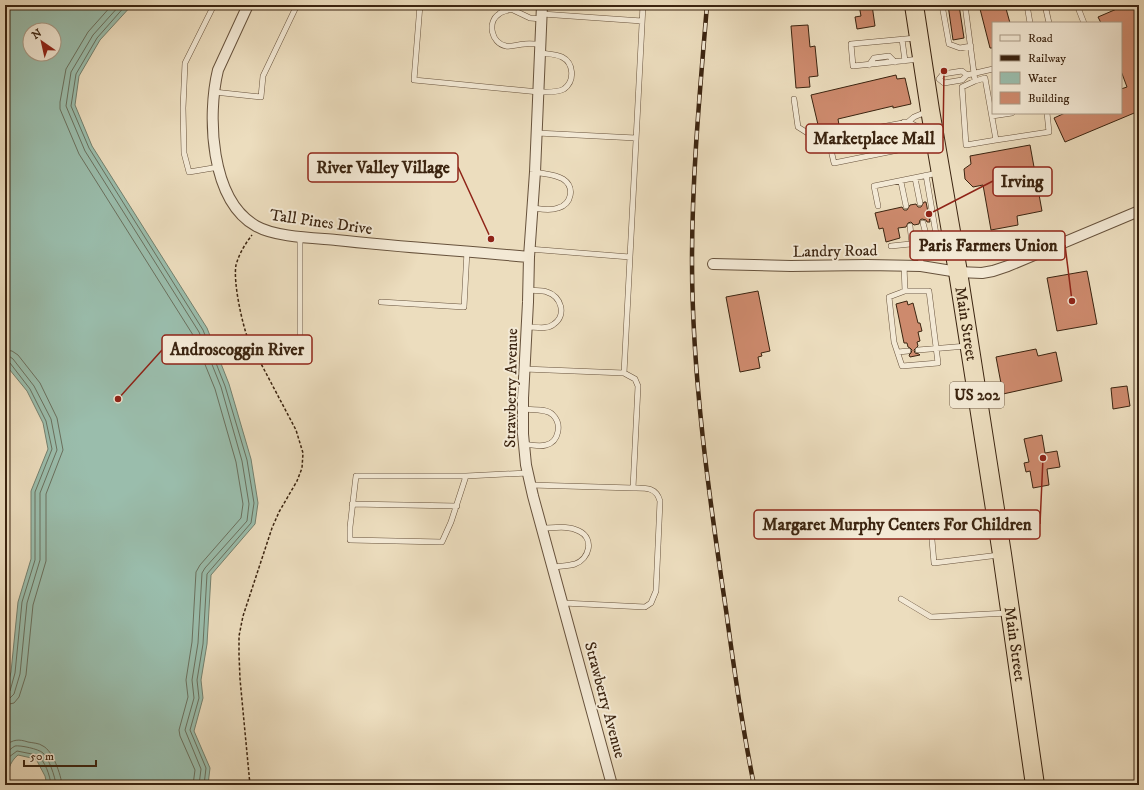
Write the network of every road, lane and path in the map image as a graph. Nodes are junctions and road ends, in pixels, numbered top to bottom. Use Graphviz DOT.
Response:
graph roads {
  1 [pos="214,5"];
  2 [pos="248,5"];
  3 [pos="298,5"];
  4 [pos="420,5"];
  5 [pos="643,5"];
  6 [pos="914,5"];
  7 [pos="942,5"];
  8 [pos="1027,5"];
  9 [pos="1045,5"];
  10 [pos="1077,5"];
  11 [pos="966,8"];
  12 [pos="960,11"];
  13 [pos="542,13"];
  14 [pos="642,20"];
  15 [pos="1030,22"];
  16 [pos="1049,22"];
  17 [pos="1084,22"];
  18 [pos="920,38"];
  19 [pos="902,40"];
  20 [pos="971,46"];
  21 [pos="541,49"];
  22 [pos="923,58"];
  23 [pos="904,61"];
  24 [pos="992,69"];
  25 [pos="974,72"];
  26 [pos="967,74"];
  27 [pos="933,80"];
  28 [pos="975,81"];
  29 [pos="214,92"];
  30 [pos="539,92"];
  31 [pos="794,99"];
  32 [pos="930,110"];
  33 [pos="1005,114"];
  34 [pos="1047,114"];
  35 [pos="992,116"];
  36 [pos="906,122"];
  37 [pos="934,131"];
  38 [pos="537,133"];
  39 [pos="828,137"];
  40 [pos="636,138"];
  41 [pos="996,140"];
  42 [pos="219,167"];
  43 [pos="535,172"];
  44 [pos="933,174"];
  45 [pos="915,178"];
  46 [pos="901,182"];
  47 [pos="920,203"];
  48 [pos="878,206"];
  49 [pos="906,206"];
  50 [pos="533,208"];
  51 [pos="1139,211"];
  52 [pos="923,223"];
  53 [pos="910,226"];
  54 [pos="253,234"];
  55 [pos="300,236"];
  56 [pos="944,238"];
  57 [pos="928,242"];
  58 [pos="920,243"];
  59 [pos="912,244"];
  60 [pos="891,246"];
  61 [pos="467,252"];
  62 [pos="529,253"];
  63 [pos="630,257"];
  64 [pos="713,264"];
  65 [pos="904,265"];
  66 [pos="921,266"];
  67 [pos="958,272"];
  68 [pos="528,290"];
  69 [pos="905,291"];
  70 [pos="381,302"];
  71 [pos="527,327"];
  72 [pos="300,342"];
  73 [pos="969,346"];
  74 [pos="936,348"];
  75 [pos="918,350"];
  76 [pos="908,351"];
  77 [pos="898,352"];
  78 [pos="524,369"];
  79 [pos="624,373"];
  80 [pos="523,409"];
  81 [pos="524,444"];
  82 [pos="528,472"];
  83 [pos="466,476"];
  84 [pos="531,485"];
  85 [pos="633,488"];
  86 [pos="352,504"];
  87 [pos="457,506"];
  88 [pos="542,528"];
  89 [pos="932,540"];
  90 [pos="1002,554"];
  91 [pos="553,567"];
  92 [pos="901,599"];
  93 [pos="563,603"];
  94 [pos="1011,613"];
  95 [pos="250,785"];
  96 [pos="612,785"];
  97 [pos="1035,785"];
  1 -- 42 [label="lane"];
  2 -- 29 [label="street, Tall Pines Drive"];
  3 -- 29 [label="lane"];
  4 -- 30 [label="lane"];
  5 -- 14 [label="lane"];
  6 -- 18 [label="highway, Main Street / US 202"];
  7 -- 20 [label="lane"];
  8 -- 15 [label="lane"];
  9 -- 16 [label="lane"];
  10 -- 17 [label="lane"];
  11 -- 12 [label="lane"];
  11 -- 20 [label="lane"];
  13 -- 14 [label="lane"];
  13 -- 21 [label="street, Strawberry Avenue"];
  13 -- 21 [label="lane"];
  14 -- 40 [label="lane"];
  18 -- 19 [label="lane"];
  18 -- 22 [label="highway, Main Street / US 202"];
  19 -- 23 [label="lane"];
  19 -- 23 [label="lane"];
  20 -- 25 [label="lane"];
  21 -- 30 [label="street, Strawberry Avenue"];
  21 -- 30 [label="lane"];
  22 -- 23 [label="lane"];
  22 -- 27 [label="highway, Main Street / US 202"];
  24 -- 25 [label="lane"];
  25 -- 26 [label="lane"];
  25 -- 28 [label="lane"];
  26 -- 27 [label="lane"];
  26 -- 27 [label="lane"];
  27 -- 32 [label="highway, Main Street / US 202"];
  28 -- 35 [label="lane"];
  28 -- 41 [label="lane"];
  29 -- 42 [label="street, Tall Pines Drive"];
  30 -- 38 [label="street, Strawberry Avenue"];
  31 -- 39 [label="lane"];
  32 -- 36 [label="lane"];
  32 -- 37 [label="highway, Main Street / US 202"];
  33 -- 35 [label="lane"];
  34 -- 41 [label="lane"];
  35 -- 41 [label="lane"];
  36 -- 37 [label="lane"];
  36 -- 39 [label="lane"];
  36 -- 39 [label="lane"];
  37 -- 44 [label="highway, Main Street / US 202"];
  38 -- 40 [label="lane"];
  38 -- 43 [label="street, Strawberry Avenue"];
  40 -- 63 [label="lane"];
  42 -- 55 [label="street, Tall Pines Drive"];
  43 -- 50 [label="street, Strawberry Avenue"];
  43 -- 50 [label="lane"];
  44 -- 45 [label="lane"];
  44 -- 56 [label="highway, Main Street / US 202"];
  45 -- 46 [label="lane"];
  45 -- 47 [label="lane"];
  46 -- 48 [label="lane"];
  46 -- 49 [label="lane"];
  50 -- 62 [label="street, Strawberry Avenue"];
  51 -- 67 [label="street, Landry Road"];
  52 -- 57 [label="lane"];
  53 -- 59 [label="lane"];
  54 -- 95 [label="path"];
  55 -- 61 [label="street, Tall Pines Drive"];
  55 -- 72 [label="lane"];
  56 -- 57 [label="lane"];
  56 -- 67 [label="highway, Main Street / US 202"];
  57 -- 58 [label="lane"];
  58 -- 59 [label="lane"];
  58 -- 66 [label="lane"];
  59 -- 60 [label="lane"];
  61 -- 62 [label="street, Tall Pines Drive"];
  61 -- 70 [label="lane"];
  62 -- 63 [label="lane"];
  62 -- 68 [label="street, Strawberry Avenue"];
  63 -- 79 [label="lane"];
  64 -- 65 [label="street, Landry Road"];
  65 -- 66 [label="street, Landry Road"];
  65 -- 69 [label="lane"];
  66 -- 67 [label="street, Landry Road"];
  67 -- 73 [label="highway, Main Street / US 202"];
  68 -- 71 [label="street, Strawberry Avenue"];
  68 -- 71 [label="lane"];
  69 -- 74 [label="lane"];
  69 -- 77 [label="lane"];
  71 -- 78 [label="street, Strawberry Avenue"];
  73 -- 74 [label="lane"];
  73 -- 90 [label="highway, Main Street / US 202"];
  74 -- 75 [label="lane"];
  74 -- 77 [label="lane"];
  76 -- 77 [label="lane"];
  78 -- 79 [label="lane"];
  78 -- 80 [label="street, Strawberry Avenue"];
  79 -- 85 [label="lane"];
  80 -- 81 [label="street, Strawberry Avenue"];
  80 -- 81 [label="lane"];
  81 -- 82 [label="street, Strawberry Avenue"];
  82 -- 83 [label="lane"];
  82 -- 84 [label="street, Strawberry Avenue"];
  83 -- 86 [label="lane"];
  83 -- 87 [label="lane"];
  84 -- 85 [label="lane"];
  84 -- 88 [label="street, Strawberry Avenue"];
  85 -- 93 [label="lane"];
  86 -- 87 [label="lane"];
  86 -- 87 [label="lane"];
  88 -- 91 [label="street, Strawberry Avenue"];
  88 -- 91 [label="lane"];
  89 -- 90 [label="lane"];
  90 -- 94 [label="highway, Main Street / US 202"];
  91 -- 93 [label="street, Strawberry Avenue"];
  92 -- 94 [label="lane"];
  93 -- 96 [label="street, Strawberry Avenue"];
  94 -- 97 [label="highway, Main Street / US 202"];
}
